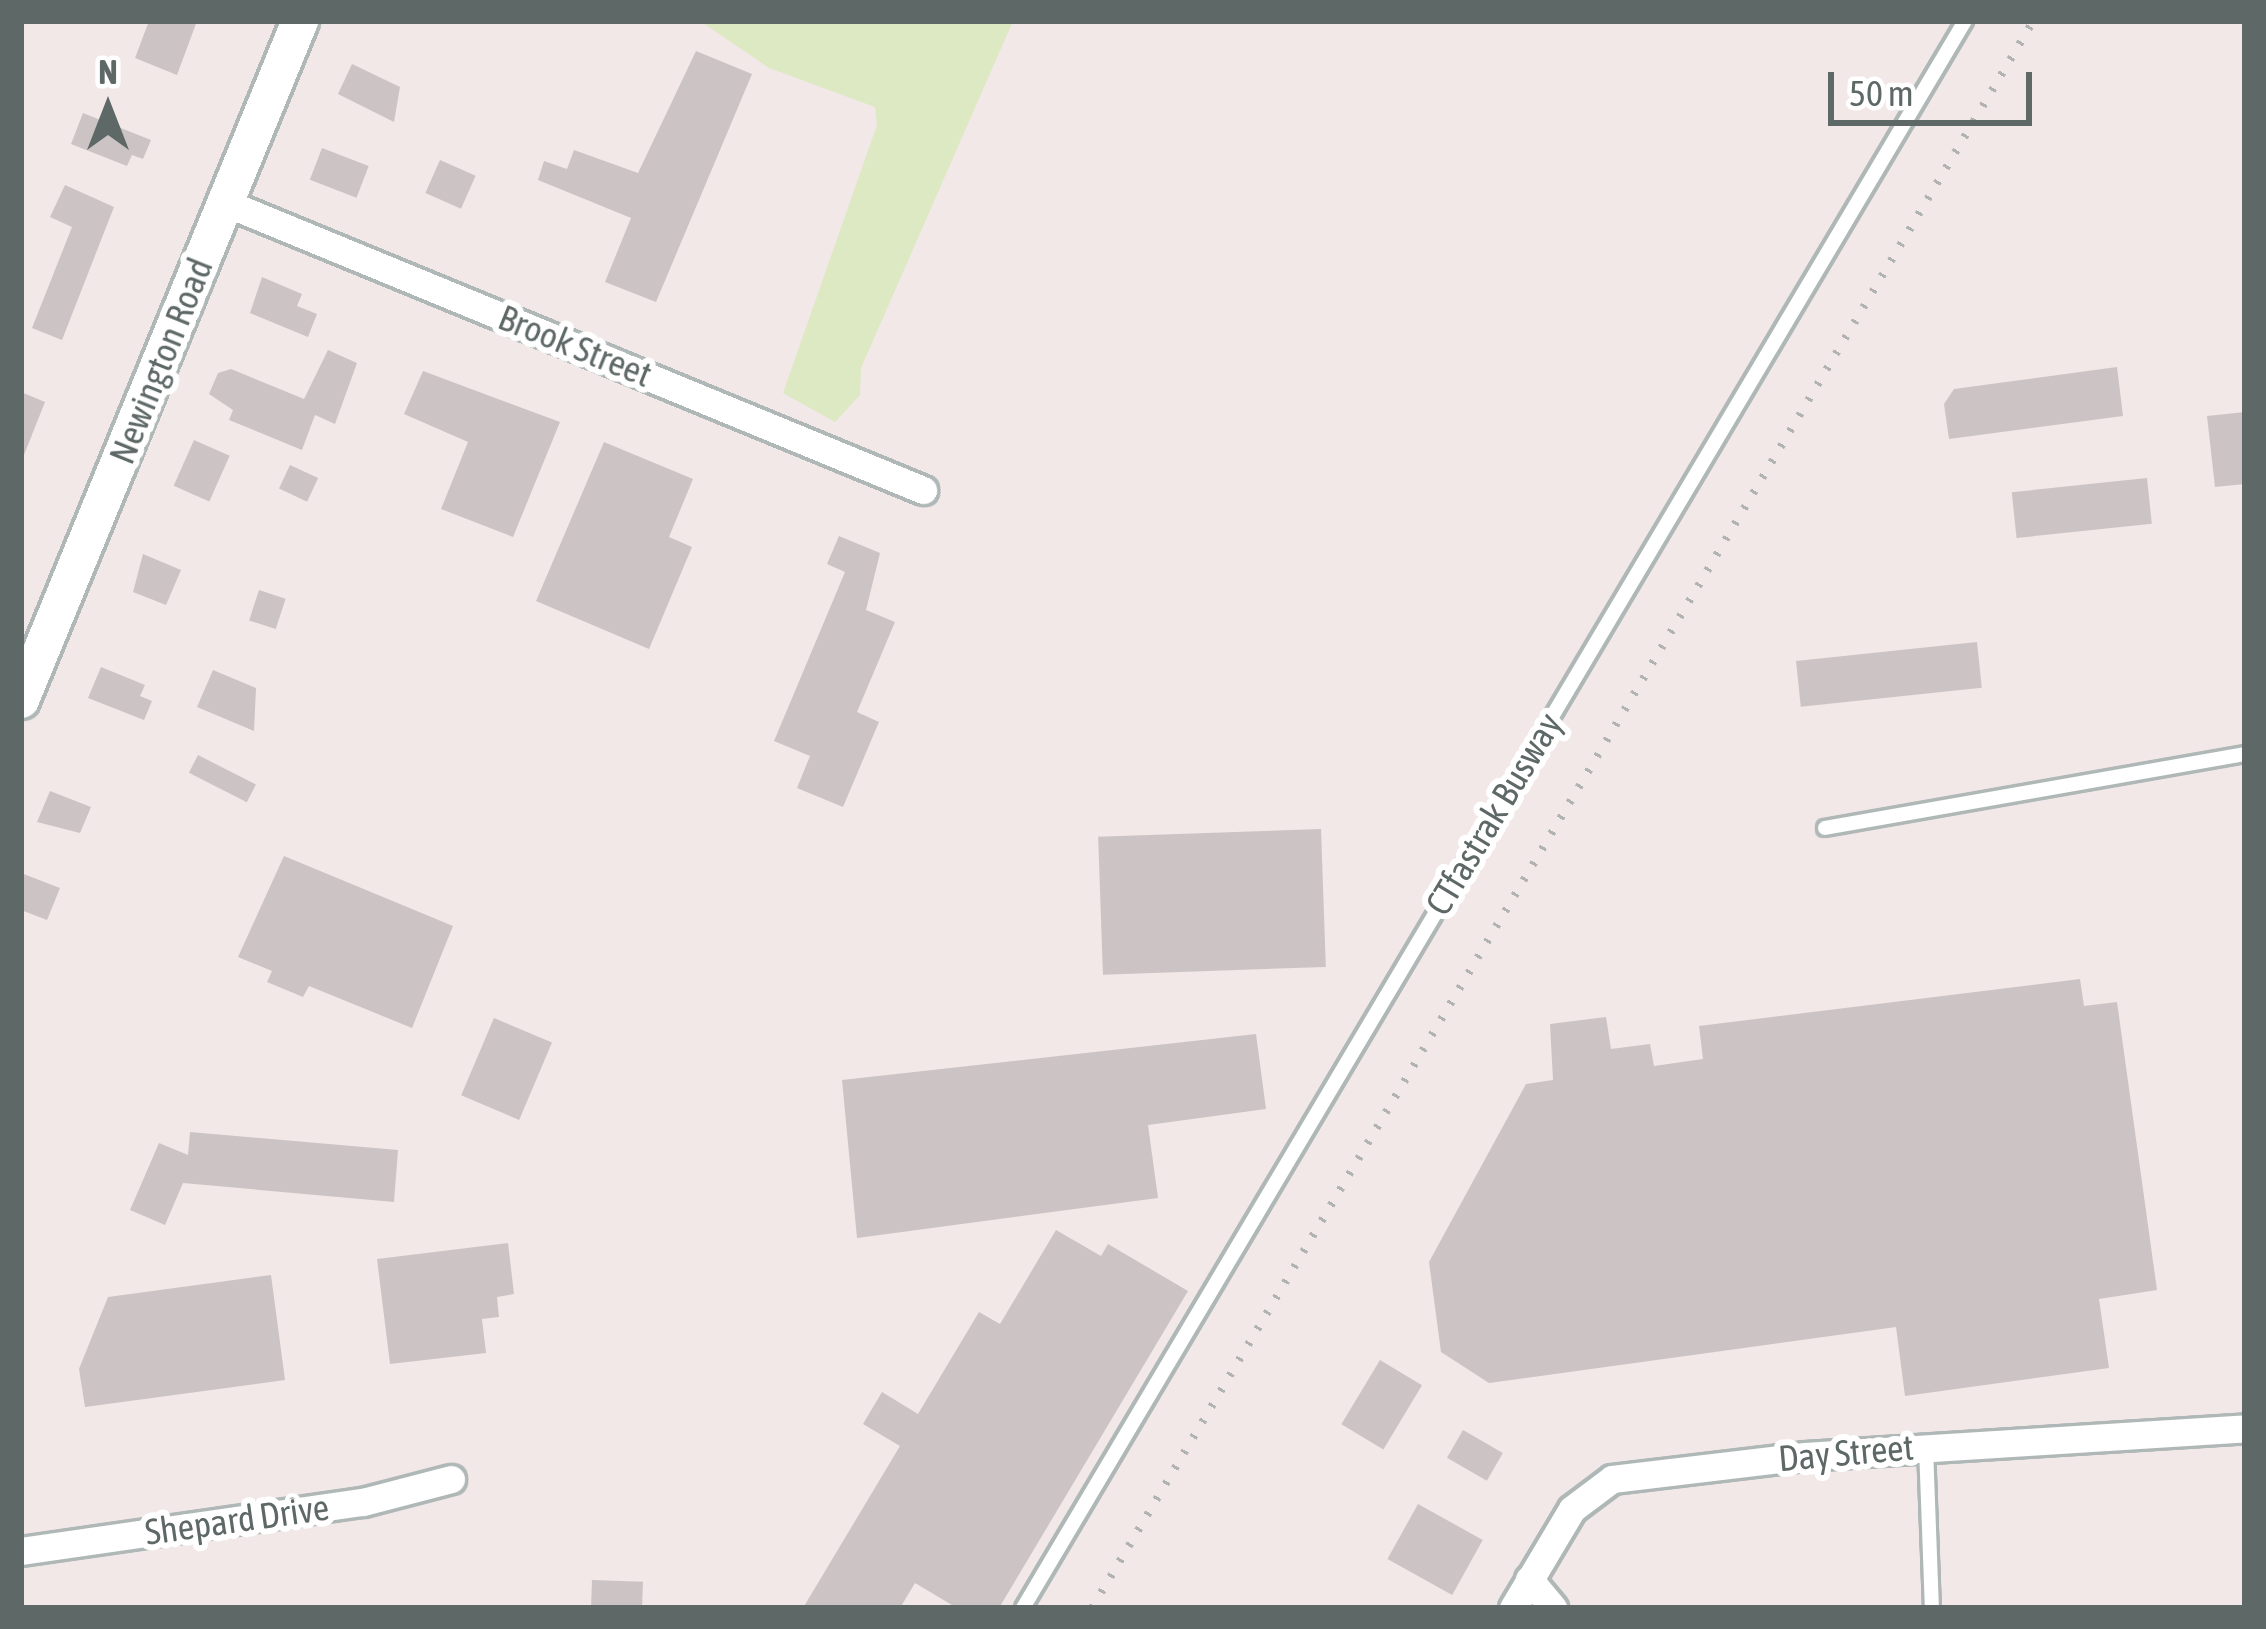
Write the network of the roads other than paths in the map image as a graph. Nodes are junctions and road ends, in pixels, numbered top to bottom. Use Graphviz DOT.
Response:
graph roads {
  1 [pos="300,21"];
  2 [pos="1965,21"];
  3 [pos="226,203"];
  4 [pos="923,490"];
  5 [pos="30,656"];
  6 [pos="21,700"];
  7 [pos="2245,754"];
  8 [pos="1825,828"];
  9 [pos="2245,1428"];
  10 [pos="1926,1447"];
  11 [pos="451,1479"];
  12 [pos="21,1551"];
  13 [pos="1529,1579"];
  14 [pos="1023,1608"];
  15 [pos="1514,1608"];
  16 [pos="1553,1608"];
  17 [pos="1932,1608"];
  1 -- 3 [label="main road, Newington Road"];
  2 -- 14 [label="lane, CTfastrak Busway"];
  3 -- 4 [label="street, Brook Street"];
  3 -- 5 [label="main road, Newington Road"];
  5 -- 6 [label="main road, Newington Road"];
  7 -- 8 [label="lane"];
  9 -- 10 [label="street, Day Street"];
  10 -- 13 [label="street, Day Street"];
  10 -- 17 [label="lane"];
  11 -- 12 [label="street, Shepard Drive"];
  13 -- 15 [label="street, Day Street"];
  13 -- 16 [label="street"];
}
